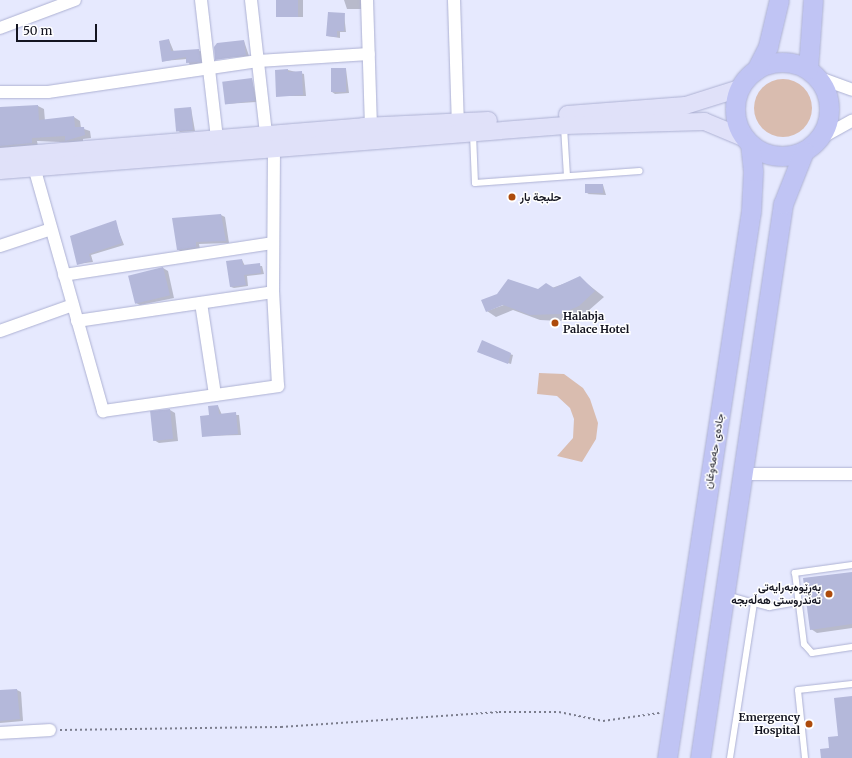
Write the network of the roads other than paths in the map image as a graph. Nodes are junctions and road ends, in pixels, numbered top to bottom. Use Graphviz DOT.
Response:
graph roads {
  1 [pos="75,0"];
  2 [pos="202,0"];
  3 [pos="251,0"];
  4 [pos="366,0"];
  5 [pos="454,0"];
  6 [pos="779,0"];
  7 [pos="814,0"];
  8 [pos="0,28"];
  9 [pos="368,54"];
  10 [pos="258,62"];
  11 [pos="209,68"];
  12 [pos="756,70"];
  13 [pos="812,73"];
  14 [pos="739,88"];
  15 [pos="852,90"];
  16 [pos="0,92"];
  17 [pos="563,120"];
  18 [pos="852,121"];
  19 [pos="371,126"];
  20 [pos="466,127"];
  21 [pos="266,134"];
  22 [pos="217,138"];
  23 [pos="818,139"];
  24 [pos="747,141"];
  25 [pos="274,149"];
  26 [pos="159,150"];
  27 [pos="804,151"];
  28 [pos="0,156"];
  29 [pos="34,167"];
  30 [pos="0,170"];
  31 [pos="640,171"];
  32 [pos="567,176"];
  33 [pos="51,230"];
  34 [pos="273,243"];
  35 [pos="0,246"];
  36 [pos="64,275"];
  37 [pos="273,292"];
  38 [pos="201,303"];
  39 [pos="73,305"];
  40 [pos="77,320"];
  41 [pos="0,331"];
  42 [pos="215,395"];
  43 [pos="742,474"];
  44 [pos="852,474"];
  45 [pos="852,564"];
  46 [pos="724,595"];
  47 [pos="798,602"];
  48 [pos="754,603"];
  49 [pos="852,648"];
  50 [pos="852,684"];
  51 [pos="50,730"];
  52 [pos="0,733"];
  53 [pos="666,758"];
  54 [pos="700,758"];
  55 [pos="730,758"];
  56 [pos="805,758"];
  1 -- 8 [label="street"];
  2 -- 11 [label="street"];
  3 -- 10 [label="street"];
  4 -- 9 [label="street"];
  5 -- 20 [label="street"];
  6 -- 12 [label="main road"];
  7 -- 13 [label="main road"];
  9 -- 10 [label="street"];
  9 -- 19 [label="street"];
  10 -- 11 [label="street"];
  10 -- 21 [label="street"];
  11 -- 16 [label="street"];
  11 -- 22 [label="street"];
  12 -- 13 [label="main road"];
  12 -- 14 [label="main road"];
  13 -- 15 [label="street"];
  13 -- 23 [label="main road"];
  14 -- 17 [label="street"];
  14 -- 24 [label="main road"];
  17 -- 20 [label="street"];
  17 -- 24 [label="street"];
  17 -- 32 [label="lane"];
  18 -- 23 [label="street"];
  19 -- 20 [label="street"];
  19 -- 21 [label="street"];
  20 -- 25 [label="street"];
  20 -- 32 [label="lane"];
  21 -- 22 [label="street"];
  22 -- 26 [label="street"];
  23 -- 27 [label="main road"];
  24 -- 27 [label="main road"];
  24 -- 53 [label="main road, جادەی حەمەوغان"];
  25 -- 26 [label="street"];
  25 -- 34 [label="street"];
  26 -- 28 [label="street"];
  26 -- 29 [label="street"];
  27 -- 43 [label="main road"];
  29 -- 30 [label="street"];
  29 -- 33 [label="street"];
  31 -- 32 [label="lane"];
  33 -- 35 [label="street"];
  33 -- 36 [label="street"];
  34 -- 36 [label="street"];
  34 -- 37 [label="street"];
  36 -- 39 [label="street"];
  37 -- 38 [label="street"];
  37 -- 42 [label="street"];
  38 -- 40 [label="street"];
  38 -- 42 [label="street"];
  39 -- 40 [label="street"];
  39 -- 41 [label="street"];
  40 -- 42 [label="street"];
  43 -- 44 [label="street"];
  43 -- 46 [label="main road"];
  45 -- 47 [label="lane"];
  46 -- 48 [label="lane"];
  46 -- 54 [label="main road"];
  47 -- 48 [label="lane"];
  47 -- 49 [label="lane"];
  48 -- 55 [label="lane"];
  50 -- 56 [label="lane"];
  51 -- 52 [label="street"];
}
